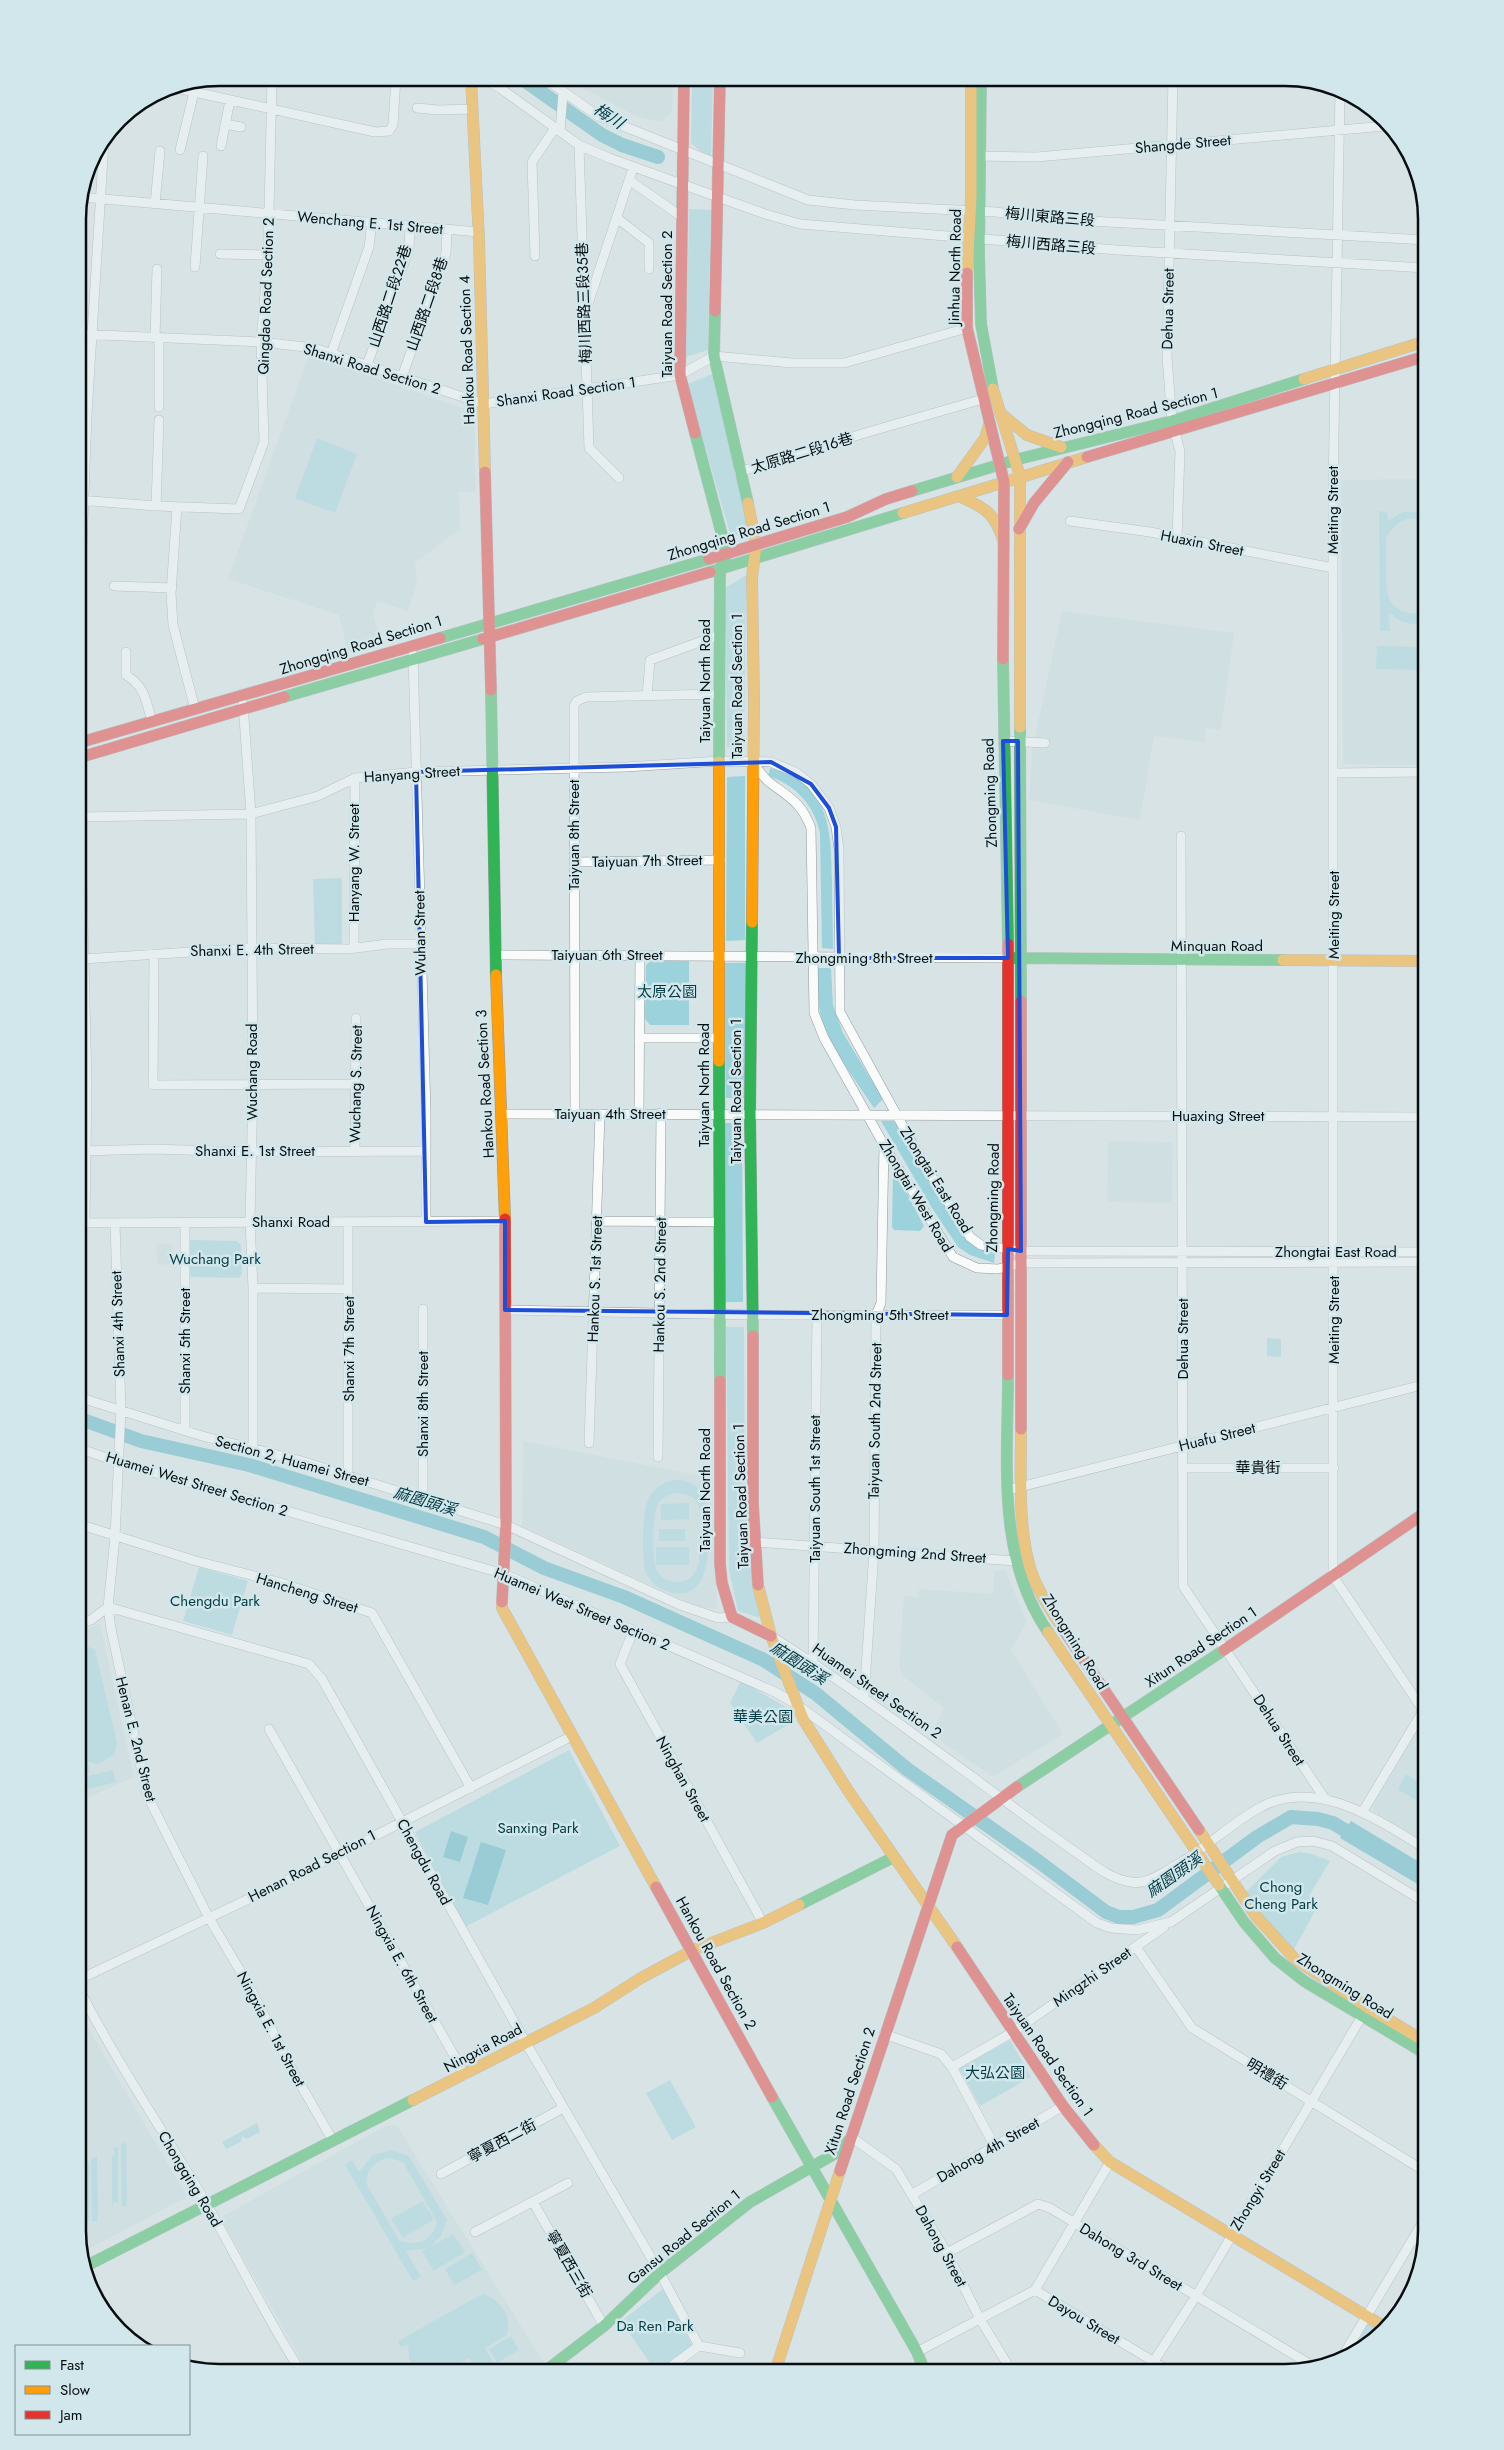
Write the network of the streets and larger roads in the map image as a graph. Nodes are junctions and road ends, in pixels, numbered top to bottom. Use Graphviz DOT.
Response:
graph roads {
  1 [pos="272,87"];
  2 [pos="395,87"];
  3 [pos="471,87"];
  4 [pos="498,87"];
  5 [pos="554,87"];
  6 [pos="684,87"];
  7 [pos="720,87"];
  8 [pos="971,87"];
  9 [pos="981,87"];
  10 [pos="1173,87"];
  11 [pos="187,90"];
  12 [pos="194,92"];
  13 [pos="563,95"];
  14 [pos="1340,99"];
  15 [pos="230,100"];
  16 [pos="417,108"];
  17 [pos="272,109"];
  18 [pos="472,109"];
  19 [pos="225,124"];
  20 [pos="1379,126"];
  21 [pos="241,127"];
  22 [pos="559,129"];
  23 [pos="1339,130"];
  24 [pos="1172,144"];
  25 [pos="579,145"];
  26 [pos="221,146"];
  27 [pos="180,150"];
  28 [pos="683,150"];
  29 [pos="160,151"];
  30 [pos="103,154"];
  31 [pos="203,156"];
  32 [pos="980,156"];
  33 [pos="718,164"];
  34 [pos="633,168"];
  35 [pos="629,180"];
  36 [pos="683,185"];
  37 [pos="717,196"];
  38 [pos="88,198"];
  39 [pos="101,199"];
  40 [pos="155,204"];
  41 [pos="198,208"];
  42 [pos="976,212"];
  43 [pos="269,214"];
  44 [pos="682,217"];
  45 [pos="617,218"];
  46 [pos="372,222"];
  47 [pos="1170,225"];
  48 [pos="410,226"];
  49 [pos="447,230"];
  50 [pos="479,232"];
  51 [pos="1338,235"];
  52 [pos="975,238"];
  53 [pos="1418,240"];
  54 [pos="1170,252"];
  55 [pos="220,254"];
  56 [pos="268,255"];
  57 [pos="534,256"];
  58 [pos="1337,262"];
  59 [pos="195,267"];
  60 [pos="1418,267"];
  61 [pos="157,268"];
  62 [pos="649,269"];
  63 [pos="585,315"];
  64 [pos="968,328"];
  65 [pos="87,335"];
  66 [pos="92,336"];
  67 [pos="157,339"];
  68 [pos="261,342"];
  69 [pos="1418,344"];
  70 [pos="331,354"];
  71 [pos="714,356"];
  72 [pos="1418,358"];
  73 [pos="367,366"];
  74 [pos="680,375"];
  75 [pos="87,376"];
  76 [pos="402,377"];
  77 [pos="1335,377"];
  78 [pos="587,388"];
  79 [pos="983,399"];
  80 [pos="484,404"];
  81 [pos="159,407"];
  82 [pos="1000,413"];
  83 [pos="158,420"];
  84 [pos="989,424"];
  85 [pos="1173,426"];
  86 [pos="1060,447"];
  87 [pos="1015,460"];
  88 [pos="1068,462"];
  89 [pos="999,465"];
  90 [pos="739,472"];
  91 [pos="1020,476"];
  92 [pos="957,477"];
  93 [pos="619,478"];
  94 [pos="1004,482"];
  95 [pos="959,496"];
  96 [pos="87,500"];
  97 [pos="156,506"];
  98 [pos="177,507"];
  99 [pos="1070,521"];
  100 [pos="1020,529"];
  101 [pos="1177,538"];
  102 [pos="1004,543"];
  103 [pos="756,545"];
  104 [pos="727,554"];
  105 [pos="755,558"];
  106 [pos="1333,568"];
  107 [pos="720,569"];
  108 [pos="114,586"];
  109 [pos="172,588"];
  110 [pos="490,622"];
  111 [pos="719,635"];
  112 [pos="490,636"];
  113 [pos="411,645"];
  114 [pos="126,652"];
  115 [pos="414,660"];
  116 [pos="720,694"];
  117 [pos="242,696"];
  118 [pos="647,696"];
  119 [pos="195,709"];
  120 [pos="244,710"];
  121 [pos="152,722"];
  122 [pos="87,741"];
  123 [pos="1003,741"];
  124 [pos="1018,742"];
  125 [pos="1045,743"];
  126 [pos="87,755"];
  127 [pos="720,761"];
  128 [pos="752,762"];
  129 [pos="574,767"];
  130 [pos="494,768"];
  131 [pos="416,772"];
  132 [pos="1418,772"];
  133 [pos="1334,773"];
  134 [pos="355,778"];
  135 [pos="251,814"];
  136 [pos="87,817"];
  137 [pos="1181,836"];
  138 [pos="720,860"];
  139 [pos="574,862"];
  140 [pos="420,944"];
  141 [pos="252,948"];
  142 [pos="354,948"];
  143 [pos="154,954"];
  144 [pos="495,954"];
  145 [pos="574,956"];
  146 [pos="640,956"];
  147 [pos="719,956"];
  148 [pos="752,957"];
  149 [pos="812,958"];
  150 [pos="839,958"];
  151 [pos="1008,958"];
  152 [pos="1021,958"];
  153 [pos="87,959"];
  154 [pos="1181,961"];
  155 [pos="1334,961"];
  156 [pos="1418,961"];
  157 [pos="356,1018"];
  158 [pos="639,1038"];
  159 [pos="719,1038"];
  160 [pos="87,1071"];
  161 [pos="355,1084"];
  162 [pos="253,1085"];
  163 [pos="87,1094"];
  164 [pos="661,1113"];
  165 [pos="718,1113"];
  166 [pos="502,1114"];
  167 [pos="600,1114"];
  168 [pos="639,1114"];
  169 [pos="750,1114"];
  170 [pos="869,1114"];
  171 [pos="575,1115"];
  172 [pos="896,1115"];
  173 [pos="1009,1116"];
  174 [pos="1021,1116"];
  175 [pos="1182,1116"];
  176 [pos="1334,1116"];
  177 [pos="1418,1117"];
  178 [pos="884,1145"];
  179 [pos="355,1151"];
  180 [pos="426,1151"];
  181 [pos="87,1152"];
  182 [pos="250,1152"];
  183 [pos="250,1221"];
  184 [pos="505,1221"];
  185 [pos="596,1221"];
  186 [pos="184,1222"];
  187 [pos="348,1222"];
  188 [pos="426,1222"];
  189 [pos="660,1222"];
  190 [pos="720,1222"];
  191 [pos="86,1223"];
  192 [pos="114,1223"];
  193 [pos="1008,1249"];
  194 [pos="1021,1251"];
  195 [pos="1334,1252"];
  196 [pos="1418,1252"];
  197 [pos="1182,1253"];
  198 [pos="1335,1262"];
  199 [pos="1418,1262"];
  200 [pos="1021,1263"];
  201 [pos="1182,1263"];
  202 [pos="1007,1267"];
  203 [pos="253,1288"];
  204 [pos="348,1289"];
  205 [pos="423,1309"];
  206 [pos="505,1310"];
  207 [pos="594,1312"];
  208 [pos="660,1313"];
  209 [pos="720,1314"];
  210 [pos="753,1315"];
  211 [pos="817,1315"];
  212 [pos="876,1315"];
  213 [pos="1007,1315"];
  214 [pos="1418,1386"];
  215 [pos="86,1400"];
  216 [pos="1334,1408"];
  217 [pos="121,1410"];
  218 [pos="184,1430"];
  219 [pos="589,1443"];
  220 [pos="1183,1446"];
  221 [pos="253,1449"];
  222 [pos="86,1451"];
  223 [pos="658,1457"];
  224 [pos="118,1462"];
  225 [pos="1183,1468"];
  226 [pos="1334,1468"];
  227 [pos="348,1476"];
  228 [pos="1021,1485"];
  229 [pos="1008,1490"];
  230 [pos="423,1499"];
  231 [pos="1418,1518"];
  232 [pos="506,1525"];
  233 [pos="86,1527"];
  234 [pos="115,1537"];
  235 [pos="755,1542"];
  236 [pos="816,1545"];
  237 [pos="874,1551"];
  238 [pos="1015,1561"];
  239 [pos="505,1568"];
  240 [pos="1333,1576"];
  241 [pos="108,1607"];
  242 [pos="732,1617"];
  243 [pos="86,1621"];
  244 [pos="633,1631"];
  245 [pos="771,1636"];
  246 [pos="1225,1649"];
  247 [pos="813,1663"];
  248 [pos="864,1698"];
  249 [pos="1418,1698"];
  250 [pos="794,1700"];
  251 [pos="1122,1718"];
  252 [pos="1418,1720"];
  253 [pos="1110,1726"];
  254 [pos="269,1729"];
  255 [pos="572,1736"];
  256 [pos="471,1788"];
  257 [pos="1325,1799"];
  258 [pos="996,1801"];
  259 [pos="1363,1811"];
  260 [pos="402,1821"];
  261 [pos="962,1826"];
  262 [pos="1418,1844"];
  263 [pos="1210,1846"];
  264 [pos="339,1853"];
  265 [pos="894,1857"];
  266 [pos="1198,1857"];
  267 [pos="1233,1878"];
  268 [pos="1220,1887"];
  269 [pos="1418,1898"];
  270 [pos="928,1903"];
  271 [pos="209,1918"];
  272 [pos="1171,1922"];
  273 [pos="762,1924"];
  274 [pos="1136,1947"];
  275 [pos="693,1950"];
  276 [pos="86,1976"];
  277 [pos="86,2003"];
  278 [pos="1365,2011"];
  279 [pos="1013,2032"];
  280 [pos="884,2034"];
  281 [pos="1418,2038"];
  282 [pos="526,2043"];
  283 [pos="1418,2048"];
  284 [pos="952,2067"];
  285 [pos="464,2075"];
  286 [pos="1312,2101"];
  287 [pos="1063,2106"];
  288 [pos="563,2108"];
  289 [pos="851,2137"];
  290 [pos="333,2141"];
  291 [pos="995,2147"];
  292 [pos="1110,2162"];
  293 [pos="811,2167"];
  294 [pos="1418,2167"];
  295 [pos="441,2174"];
  296 [pos="568,2183"];
  297 [pos="913,2194"];
  298 [pos="832,2200"];
  299 [pos="534,2202"];
  300 [pos="207,2205"];
  301 [pos="1075,2224"];
  302 [pos="1418,2230"];
  303 [pos="475,2232"];
  304 [pos="1231,2235"];
  305 [pos="947,2253"];
  306 [pos="91,2264"];
  307 [pos="660,2273"];
  308 [pos="1035,2290"];
  309 [pos="1196,2296"];
  310 [pos="1367,2316"];
  311 [pos="980,2319"];
  312 [pos="1379,2324"];
  313 [pos="604,2326"];
  314 [pos="699,2346"];
  315 [pos="1348,2347"];
  316 [pos="917,2352"];
  317 [pos="740,2353"];
  318 [pos="1153,2362"];
  319 [pos="1306,2362"];
  320 [pos="295,2363"];
  321 [pos="559,2363"];
  322 [pos="676,2363"];
  323 [pos="778,2364"];
  324 [pos="922,2364"];
  325 [pos="1007,2364"];
  326 [pos="1156,2364"];
  1 -- 17 [label="street, Qingdao Road Section 2"];
  2 -- 17 [label="street"];
  3 -- 18 [label="street, Hankou Road Section 4"];
  4 -- 22 [label="street, 梅川西路三段"];
  5 -- 13 [label="street, 梅川東路三段"];
  6 -- 28 [label="street, Taiyuan Road Section 2"];
  7 -- 33 [label="street"];
  8 -- 42 [label="street, Jinhua North Road"];
  9 -- 32 [label="street, Jinhua North Road"];
  10 -- 24 [label="street, Dehua Street"];
  11 -- 12 [label="street"];
  12 -- 15 [label="street"];
  12 -- 27 [label="street"];
  13 -- 22 [label="street"];
  13 -- 28 [label="street, 梅川東路三段"];
  14 -- 23 [label="street, Meiting Street"];
  15 -- 17 [label="street"];
  15 -- 19 [label="street"];
  16 -- 18 [label="street"];
  17 -- 43 [label="street, Qingdao Road Section 2"];
  18 -- 50 [label="street, Hankou Road Section 4"];
  19 -- 21 [label="street"];
  19 -- 26 [label="street"];
  20 -- 23 [label="street, Shangde Street"];
  22 -- 25 [label="street, 梅川西路三段"];
  22 -- 57 [label="street"];
  23 -- 24 [label="street, Shangde Street"];
  23 -- 51 [label="street, Meiting Street"];
  24 -- 32 [label="street, Shangde Street"];
  24 -- 47 [label="street, Dehua Street"];
  25 -- 34 [label="street, 梅川西路三段"];
  25 -- 63 [label="street, 梅川西路三段35巷"];
  28 -- 33 [label="street, 梅川東路三段"];
  28 -- 36 [label="street, Taiyuan Road Section 2"];
  29 -- 40 [label="street"];
  30 -- 39 [label="street"];
  31 -- 41 [label="street"];
  32 -- 42 [label="street, Jinhua North Road"];
  33 -- 37 [label="street"];
  33 -- 42 [label="street, 梅川東路三段"];
  34 -- 35 [label="street"];
  34 -- 36 [label="street, 梅川西路三段"];
  35 -- 44 [label="street"];
  35 -- 45 [label="street"];
  36 -- 37 [label="street, 梅川西路三段"];
  36 -- 44 [label="street, Taiyuan Road Section 2"];
  37 -- 52 [label="street, 梅川西路三段"];
  37 -- 71 [label="street"];
  38 -- 39 [label="street, Wenchang E. 1st Street"];
  39 -- 40 [label="street, Wenchang E. 1st Street"];
  39 -- 66 [label="street"];
  40 -- 41 [label="street, Wenchang E. 1st Street"];
  41 -- 43 [label="street, Wenchang E. 1st Street"];
  41 -- 59 [label="street"];
  42 -- 47 [label="street, 梅川東路三段"];
  42 -- 52 [label="street, Jinhua North Road"];
  43 -- 46 [label="street, Wenchang E. 1st Street"];
  43 -- 56 [label="street, Qingdao Road Section 2"];
  44 -- 74 [label="street, Taiyuan Road Section 2"];
  45 -- 62 [label="street"];
  45 -- 63 [label="street"];
  46 -- 48 [label="street, Wenchang E. 1st Street"];
  46 -- 70 [label="street"];
  47 -- 51 [label="street, 梅川東路三段"];
  47 -- 54 [label="street, Dehua Street"];
  48 -- 49 [label="street, Wenchang E. 1st Street"];
  48 -- 73 [label="street, 山西路二段22巷"];
  49 -- 50 [label="street, Wenchang E. 1st Street"];
  49 -- 76 [label="street, 山西路二段8巷"];
  50 -- 80 [label="street, Hankou Road Section 4"];
  51 -- 53 [label="street, 梅川東路三段"];
  51 -- 58 [label="street, Meiting Street"];
  52 -- 54 [label="street, 梅川西路三段"];
  52 -- 64 [label="street, Jinhua North Road"];
  52 -- 82 [label="street, Jinhua North Road"];
  54 -- 58 [label="street, 梅川西路三段"];
  54 -- 85 [label="street, Dehua Street"];
  55 -- 56 [label="street"];
  56 -- 68 [label="street, Qingdao Road Section 2"];
  58 -- 60 [label="street, 梅川西路三段"];
  58 -- 77 [label="street, Meiting Street"];
  61 -- 67 [label="street"];
  63 -- 78 [label="street, 梅川西路三段35巷"];
  64 -- 71 [label="street"];
  64 -- 79 [label="street, Jinhua North Road"];
  65 -- 66 [label="street, Shanxi Road Section 2"];
  66 -- 67 [label="street, Shanxi Road Section 2"];
  66 -- 75 [label="street"];
  67 -- 68 [label="street, Shanxi Road Section 2"];
  67 -- 81 [label="street"];
  68 -- 70 [label="street, Shanxi Road Section 2"];
  68 -- 98 [label="street, Qingdao Road Section 2"];
  69 -- 77 [label="street, Zhongqing Road Section 1"];
  70 -- 73 [label="street, Shanxi Road Section 2"];
  71 -- 74 [label="street, Shanxi Road Section 1"];
  71 -- 90 [label="street"];
  72 -- 77 [label="street, Zhongqing Road Section 1"];
  73 -- 76 [label="street, Shanxi Road Section 2"];
  74 -- 78 [label="street, Shanxi Road Section 1"];
  74 -- 104 [label="street, Taiyuan Road Section 2"];
  76 -- 80 [label="street, Shanxi Road Section 2"];
  77 -- 85 [label="street, Zhongqing Road Section 1"];
  77 -- 106 [label="street, Meiting Street"];
  78 -- 80 [label="street, Shanxi Road Section 1"];
  78 -- 93 [label="street, 梅川西路三段35巷"];
  79 -- 84 [label="street, Jinhua North Road"];
  79 -- 90 [label="street, 太原路二段16巷"];
  80 -- 110 [label="street, Hankou Road Section 4"];
  82 -- 86 [label="street"];
  82 -- 87 [label="street, Jinhua North Road"];
  83 -- 97 [label="street"];
  84 -- 89 [label="street, Jinhua North Road"];
  84 -- 92 [label="street"];
  85 -- 86 [label="street, Zhongqing Road Section 1"];
  85 -- 88 [label="street, Zhongqing Road Section 1"];
  85 -- 101 [label="street, Dehua Street"];
  86 -- 87 [label="street, Zhongqing Road Section 1"];
  87 -- 89 [label="street, Zhongqing Road Section 1"];
  87 -- 91 [label="street, Jinhua North Road"];
  88 -- 91 [label="street, Zhongqing Road Section 1"];
  88 -- 100 [label="street"];
  89 -- 92 [label="street, Zhongqing Road Section 1"];
  89 -- 94 [label="street, Jinhua North Road"];
  90 -- 103 [label="street"];
  91 -- 94 [label="street, Zhongqing Road Section 1"];
  91 -- 100 [label="street, Zhongming Road"];
  92 -- 103 [label="street, Zhongqing Road Section 1"];
  94 -- 95 [label="street, Zhongqing Road Section 1"];
  94 -- 102 [label="street, Zhongming Road"];
  95 -- 102 [label="street"];
  95 -- 105 [label="street, Zhongqing Road Section 1"];
  96 -- 97 [label="street"];
  97 -- 98 [label="street"];
  98 -- 109 [label="street"];
  99 -- 101 [label="street, Huaxin Street"];
  100 -- 124 [label="street, Zhongming Road"];
  101 -- 106 [label="street, Huaxin Street"];
  102 -- 123 [label="street, Zhongming Road"];
  103 -- 104 [label="street, Zhongqing Road Section 1"];
  103 -- 105 [label="street, Taiyuan Road Section 1"];
  104 -- 107 [label="street, Taiyuan North Road"];
  104 -- 110 [label="street, Zhongqing Road Section 1"];
  105 -- 107 [label="street, Zhongqing Road Section 1"];
  105 -- 128 [label="street, Taiyuan Road Section 1"];
  106 -- 133 [label="street, Meiting Street"];
  107 -- 111 [label="street, Taiyuan North Road"];
  107 -- 112 [label="street, Zhongqing Road Section 1"];
  108 -- 109 [label="street"];
  109 -- 119 [label="street"];
  110 -- 112 [label="street, Hankou Road Section 3"];
  110 -- 113 [label="street, Zhongqing Road Section 1"];
  111 -- 116 [label="street, Taiyuan North Road"];
  111 -- 118 [label="street"];
  112 -- 115 [label="street, Zhongqing Road Section 1"];
  112 -- 130 [label="street, Hankou Road Section 3"];
  113 -- 115 [label="street, Wuhan Street"];
  113 -- 117 [label="street, Zhongqing Road Section 1"];
  114 -- 121 [label="street"];
  115 -- 120 [label="street, Zhongqing Road Section 1"];
  115 -- 131 [label="street, Wuhan Street"];
  116 -- 118 [label="street, Taiyuan 8th Street"];
  116 -- 127 [label="street, Taiyuan North Road"];
  117 -- 119 [label="street, Zhongqing Road Section 1"];
  117 -- 120 [label="street, Wuchang Road"];
  118 -- 129 [label="street, Taiyuan 8th Street"];
  119 -- 121 [label="street, Zhongqing Road Section 1"];
  120 -- 126 [label="street, Zhongqing Road Section 1"];
  120 -- 135 [label="street, Wuchang Road"];
  121 -- 122 [label="street, Zhongqing Road Section 1"];
  123 -- 124 [label="street"];
  123 -- 151 [label="street, Zhongming Road"];
  124 -- 125 [label="street"];
  124 -- 152 [label="street, Zhongming Road"];
  127 -- 128 [label="street"];
  127 -- 129 [label="street, Hanyang Street"];
  127 -- 138 [label="street, Taiyuan North Road"];
  128 -- 148 [label="street, Taiyuan Road Section 1"];
  128 -- 149 [label="street, Zhongtai West Road"];
  128 -- 150 [label="street, Zhongtai East Road"];
  129 -- 130 [label="street, Hanyang Street"];
  129 -- 139 [label="street, Taiyuan 8th Street"];
  130 -- 131 [label="street, Hanyang Street"];
  130 -- 144 [label="street, Hankou Road Section 3"];
  131 -- 134 [label="street, Hanyang Street"];
  131 -- 140 [label="street, Wuhan Street"];
  132 -- 133 [label="street"];
  133 -- 155 [label="street, Meiting Street"];
  134 -- 135 [label="street, Hanyang Street"];
  134 -- 142 [label="street, Hanyang W. Street"];
  135 -- 136 [label="street, Hanyang Street"];
  135 -- 141 [label="street, Wuchang Road"];
  137 -- 154 [label="street, Dehua Street"];
  138 -- 139 [label="street, Taiyuan 7th Street"];
  138 -- 147 [label="street, Taiyuan North Road"];
  139 -- 145 [label="street, Taiyuan 8th Street"];
  140 -- 142 [label="street, Shanxi E. 4th Street"];
  140 -- 180 [label="street, Wuhan Street"];
  141 -- 142 [label="street, Shanxi E. 4th Street"];
  141 -- 143 [label="street, Shanxi E. 4th Street"];
  141 -- 162 [label="street, Wuchang Road"];
  143 -- 153 [label="street, Shanxi E. 4th Street"];
  143 -- 162 [label="street"];
  144 -- 145 [label="street, Taiyuan 6th Street"];
  144 -- 166 [label="street, Hankou Road Section 3"];
  145 -- 146 [label="street, Taiyuan 6th Street"];
  145 -- 171 [label="street, Taiyuan 8th Street"];
  146 -- 147 [label="street, Taiyuan 6th Street"];
  146 -- 158 [label="street"];
  147 -- 148 [label="street, Zhongming 8th Street"];
  147 -- 159 [label="street, Taiyuan North Road"];
  148 -- 149 [label="street, Zhongming 8th Street"];
  148 -- 169 [label="street, Taiyuan Road Section 1"];
  149 -- 150 [label="street, Zhongming 8th Street"];
  149 -- 170 [label="street, Zhongtai West Road"];
  150 -- 151 [label="street, Zhongming 8th Street"];
  150 -- 172 [label="street, Zhongtai East Road"];
  151 -- 152 [label="street, Minquan Road"];
  151 -- 173 [label="street, Zhongming Road"];
  152 -- 154 [label="street, Minquan Road"];
  152 -- 174 [label="street, Zhongming Road"];
  154 -- 155 [label="street, Minquan Road"];
  154 -- 175 [label="street, Dehua Street"];
  155 -- 156 [label="street, Minquan Road"];
  155 -- 176 [label="street, Meiting Street"];
  157 -- 161 [label="street, Wuchang S. Street"];
  158 -- 159 [label="street"];
  158 -- 168 [label="street"];
  159 -- 165 [label="street, Taiyuan North Road"];
  160 -- 163 [label="street"];
  161 -- 162 [label="street"];
  161 -- 179 [label="street, Wuchang S. Street"];
  162 -- 182 [label="street, Wuchang Road"];
  164 -- 165 [label="street, Taiyuan 4th Street"];
  164 -- 168 [label="street, Taiyuan 4th Street"];
  164 -- 189 [label="street, Hankou S. 2nd Street"];
  165 -- 169 [label="street, Taiyuan 4th Street"];
  165 -- 190 [label="street, Taiyuan North Road"];
  166 -- 171 [label="street, Taiyuan 4th Street"];
  166 -- 184 [label="street, Hankou Road Section 3"];
  167 -- 168 [label="street, Taiyuan 4th Street"];
  167 -- 171 [label="street, Taiyuan 4th Street"];
  167 -- 185 [label="street, Hankou S. 1st Street"];
  169 -- 170 [label="street, Taiyuan 4th Street"];
  169 -- 210 [label="street, Taiyuan Road Section 1"];
  170 -- 172 [label="street, Huaxing Street"];
  170 -- 178 [label="street, Zhongtai West Road"];
  172 -- 173 [label="street, Huaxing Street"];
  172 -- 193 [label="street, Zhongtai East Road"];
  173 -- 174 [label="street, Huaxing Street"];
  173 -- 193 [label="street, Zhongming Road"];
  174 -- 175 [label="street, Huaxing Street"];
  174 -- 194 [label="street, Zhongming Road"];
  175 -- 176 [label="street, Huaxing Street"];
  175 -- 197 [label="street, Dehua Street"];
  176 -- 177 [label="street, Huaxing Street"];
  176 -- 195 [label="street, Meiting Street"];
  178 -- 202 [label="street, Zhongtai West Road"];
  178 -- 212 [label="street, Taiyuan South 2nd Street"];
  179 -- 180 [label="street, Shanxi E. 1st Street"];
  179 -- 182 [label="street, Shanxi E. 1st Street"];
  180 -- 188 [label="street, Wuhan Street"];
  181 -- 182 [label="street, Shanxi E. 1st Street"];
  182 -- 183 [label="street, Wuchang Road"];
  183 -- 186 [label="street, Shanxi Road"];
  183 -- 187 [label="street, Shanxi Road"];
  183 -- 203 [label="street, Wuchang Road"];
  184 -- 188 [label="street, Shanxi Road"];
  184 -- 206 [label="street, Hankou Road Section 3"];
  185 -- 189 [label="street"];
  185 -- 207 [label="street, Hankou S. 1st Street"];
  186 -- 192 [label="street, Shanxi Road"];
  186 -- 218 [label="street, Shanxi 5th Street"];
  187 -- 188 [label="street, Shanxi Road"];
  187 -- 204 [label="street, Shanxi 7th Street"];
  189 -- 190 [label="street"];
  189 -- 208 [label="street, Hankou S. 2nd Street"];
  190 -- 209 [label="street, Taiyuan North Road"];
  191 -- 192 [label="street, Shanxi Road"];
  192 -- 217 [label="street, Shanxi 4th Street"];
  193 -- 194 [label="street, Zhongtai East Road"];
  193 -- 202 [label="street, Zhongming Road"];
  194 -- 197 [label="street, Zhongtai East Road"];
  194 -- 200 [label="street, Zhongming Road"];
  195 -- 196 [label="street, Zhongtai East Road"];
  195 -- 197 [label="street, Zhongtai East Road"];
  195 -- 198 [label="street, Meiting Street"];
  197 -- 201 [label="street, Dehua Street"];
  198 -- 199 [label="street, Zhongtai West Road"];
  198 -- 201 [label="street, Zhongtai West Road"];
  198 -- 216 [label="street, Meiting Street"];
  200 -- 201 [label="street, Zhongtai West Road"];
  200 -- 202 [label="street, Zhongtai West Road"];
  200 -- 228 [label="street, Zhongming Road"];
  201 -- 220 [label="street, Dehua Street"];
  202 -- 213 [label="street, Zhongming Road"];
  203 -- 204 [label="street"];
  203 -- 221 [label="street, Wuchang Road"];
  204 -- 227 [label="street, Shanxi 7th Street"];
  205 -- 230 [label="street, Shanxi 8th Street"];
  206 -- 207 [label="street, Zhongming 5th Street"];
  206 -- 232 [label="street, Hankou Road Section 3"];
  207 -- 208 [label="street, Zhongming 5th Street"];
  207 -- 219 [label="street, Hankou S. 1st Street"];
  208 -- 209 [label="street, Zhongming 5th Street"];
  208 -- 223 [label="street, Hankou S. 2nd Street"];
  209 -- 210 [label="street, Zhongming 5th Street"];
  209 -- 242 [label="street, Taiyuan North Road"];
  210 -- 211 [label="street, Zhongming 5th Street"];
  210 -- 235 [label="street, Taiyuan Road Section 1"];
  211 -- 212 [label="street, Zhongming 5th Street"];
  211 -- 236 [label="street, Taiyuan South 1st Street"];
  212 -- 213 [label="street, Zhongming 5th Street"];
  212 -- 237 [label="street, Taiyuan South 2nd Street"];
  213 -- 229 [label="street, Zhongming Road"];
  214 -- 216 [label="street, Huafu Street"];
  215 -- 217 [label="street, Section 2, Huamei Street"];
  216 -- 220 [label="street, Huafu Street"];
  216 -- 226 [label="street, Meiting Street"];
  217 -- 218 [label="street, Section 2, Huamei Street"];
  217 -- 224 [label="street, Shanxi 4th Street"];
  218 -- 221 [label="street, Section 2, Huamei Street"];
  220 -- 225 [label="street, Dehua Street"];
  220 -- 228 [label="street, Huafu Street"];
  221 -- 227 [label="street, Section 2, Huamei Street"];
  222 -- 224 [label="street, Huamei West Street Section 2"];
  224 -- 234 [label="street, Shanxi 4th Street"];
  224 -- 239 [label="street, Huamei West Street Section 2"];
  225 -- 226 [label="street, 華貴街"];
  225 -- 246 [label="street, Dehua Street"];
  226 -- 240 [label="street, Meiting Street"];
  227 -- 230 [label="street, Section 2, Huamei Street"];
  228 -- 229 [label="street, Huafu Street"];
  228 -- 251 [label="street, Zhongming Road"];
  229 -- 238 [label="street, Zhongming Road"];
  230 -- 232 [label="street, Section 2, Huamei Street"];
  231 -- 240 [label="street, Xitun Road Section 1"];
  232 -- 239 [label="street, Hankou Road Section 3"];
  232 -- 242 [label="street, Huamei Street Section 2"];
  233 -- 234 [label="street, Hancheng Street"];
  234 -- 241 [label="street, Henan E. 2nd Street"];
  234 -- 256 [label="street, Hancheng Street"];
  235 -- 236 [label="street, Zhongming 2nd Street"];
  235 -- 245 [label="street, Taiyuan Road Section 1"];
  236 -- 237 [label="street, Zhongming 2nd Street"];
  236 -- 247 [label="street, Taiyuan South 1st Street"];
  237 -- 238 [label="street, Zhongming 2nd Street"];
  237 -- 248 [label="street, Taiyuan South 2nd Street"];
  238 -- 253 [label="street, Zhongming Road"];
  239 -- 244 [label="street, Huamei West Street Section 2"];
  239 -- 255 [label="street, Hankou Road Section 2"];
  240 -- 246 [label="street, Xitun Road Section 1"];
  240 -- 249 [label="street"];
  241 -- 243 [label="street"];
  241 -- 260 [label="street, Chengdu Road"];
  241 -- 271 [label="street, Henan E. 2nd Street"];
  242 -- 245 [label="street, Huamei Street Section 2"];
  244 -- 250 [label="street, Huamei West Street Section 2"];
  244 -- 273 [label="street, Ninghan Street"];
  245 -- 247 [label="street, Huamei Street Section 2"];
  245 -- 250 [label="street, Taiyuan Road Section 1"];
  246 -- 251 [label="street, Xitun Road Section 1"];
  246 -- 257 [label="street, Dehua Street"];
  247 -- 248 [label="street, Huamei Street Section 2"];
  248 -- 258 [label="street, Huamei Street Section 2"];
  250 -- 261 [label="street, Huamei West Street Section 2"];
  250 -- 265 [label="street, Taiyuan Road Section 1"];
  251 -- 253 [label="street, Xitun Road Section 1"];
  251 -- 263 [label="street, Zhongming Road"];
  252 -- 259 [label="street"];
  253 -- 258 [label="street, Xitun Road Section 1"];
  253 -- 266 [label="street, Zhongming Road"];
  254 -- 264 [label="street, Ningxia E. 6th Street"];
  255 -- 256 [label="street, Henan Road Section 1"];
  255 -- 275 [label="street, Hankou Road Section 2"];
  256 -- 260 [label="street, Henan Road Section 1"];
  257 -- 259 [label="street, Huamei Street Section 2"];
  257 -- 263 [label="street, Huamei Street Section 2"];
  258 -- 261 [label="street, Xitun Road Section 1"];
  258 -- 266 [label="street, Huamei Street Section 2"];
  259 -- 262 [label="street, Huamei Street Section 2"];
  260 -- 264 [label="street, Henan Road Section 1"];
  260 -- 282 [label="street, Chengdu Road"];
  261 -- 270 [label="street, Xitun Road Section 2"];
  261 -- 272 [label="street, Huamei West Street Section 2"];
  263 -- 266 [label="street, Huamei Street Section 2"];
  263 -- 267 [label="street, Zhongming Road"];
  264 -- 271 [label="street, Henan Road Section 1"];
  264 -- 285 [label="street, Ningxia E. 6th Street"];
  265 -- 270 [label="street, Taiyuan Road Section 1"];
  265 -- 273 [label="street, Ningxia Road"];
  266 -- 268 [label="street, Zhongming Road"];
  267 -- 268 [label="street, Mingzhi Street"];
  267 -- 269 [label="street, Mingzhi Street"];
  267 -- 278 [label="street, Zhongming Road"];
  268 -- 272 [label="street, Mingzhi Street"];
  268 -- 278 [label="street, Zhongming Road"];
  270 -- 279 [label="street, Taiyuan Road Section 1"];
  270 -- 280 [label="street, Xitun Road Section 2"];
  271 -- 276 [label="street, Henan Road Section 1"];
  271 -- 290 [label="street, Ningxia E. 1st Street"];
  272 -- 274 [label="street, Mingzhi Street"];
  273 -- 275 [label="street, Ningxia Road"];
  274 -- 279 [label="street, Mingzhi Street"];
  274 -- 286 [label="street, 明禮街"];
  275 -- 282 [label="street, Ningxia Road"];
  275 -- 293 [label="street, Hankou Road Section 2"];
  277 -- 300 [label="street, Chongqing Road"];
  278 -- 281 [label="street, Zhongming Road"];
  278 -- 283 [label="street, Zhongming Road"];
  278 -- 286 [label="street, Zhongyi Street"];
  279 -- 284 [label="street, Mingzhi Street"];
  279 -- 287 [label="street, Taiyuan Road Section 1"];
  280 -- 284 [label="street"];
  280 -- 289 [label="street, Xitun Road Section 2"];
  282 -- 285 [label="street, Ningxia Road"];
  282 -- 288 [label="street, Chengdu Road"];
  284 -- 291 [label="street"];
  285 -- 290 [label="street, Ningxia Road"];
  286 -- 294 [label="street, 明禮街"];
  286 -- 304 [label="street, Zhongyi Street"];
  287 -- 291 [label="street, Dahong 4th Street"];
  287 -- 292 [label="street, Taiyuan Road Section 1"];
  288 -- 295 [label="street, 寧夏西二街"];
  288 -- 307 [label="street, Chengdu Road"];
  289 -- 293 [label="street, Gansu Road Section 1"];
  289 -- 297 [label="street, Dahong Street"];
  289 -- 298 [label="street, Xitun Road Section 2"];
  290 -- 300 [label="street, Ningxia Road"];
  291 -- 297 [label="street, Dahong 4th Street"];
  292 -- 301 [label="street"];
  292 -- 304 [label="street, Taiyuan Road Section 1"];
  293 -- 298 [label="street, Hankou Road Section 2"];
  293 -- 307 [label="street, Gansu Road Section 1"];
  296 -- 299 [label="street"];
  297 -- 305 [label="street, Dahong Street"];
  298 -- 316 [label="street, Hankou Road Section 2"];
  298 -- 323 [label="street, Xitun Road Section 2"];
  299 -- 303 [label="street"];
  299 -- 313 [label="street, 寧夏西三街"];
  300 -- 306 [label="street, Ningxia Road"];
  300 -- 320 [label="street, Chongqing Road"];
  301 -- 305 [label="street, Dahong 3rd Street"];
  301 -- 308 [label="street"];
  301 -- 309 [label="street, Dahong 3rd Street"];
  302 -- 310 [label="street"];
  304 -- 309 [label="street, Zhongyi Street"];
  304 -- 310 [label="street, Taiyuan Road Section 1"];
  305 -- 311 [label="street, Dahong Street"];
  307 -- 313 [label="street, Gansu Road Section 1"];
  307 -- 314 [label="street, Chengdu Road"];
  308 -- 311 [label="street, Dayou Street"];
  308 -- 318 [label="street, Dayou Street"];
  309 -- 318 [label="street, Zhongyi Street"];
  309 -- 319 [label="street, Dahong 3rd Street"];
  310 -- 312 [label="street, Taiyuan Road Section 1"];
  310 -- 315 [label="street"];
  311 -- 316 [label="street, Dayou Street"];
  311 -- 325 [label="street, Dahong Street"];
  313 -- 321 [label="street, Gansu Road Section 1"];
  314 -- 317 [label="street"];
  314 -- 322 [label="street"];
  316 -- 324 [label="street, Hankou Road Section 2"];
  318 -- 326 [label="street, Dayou Street"];
}
